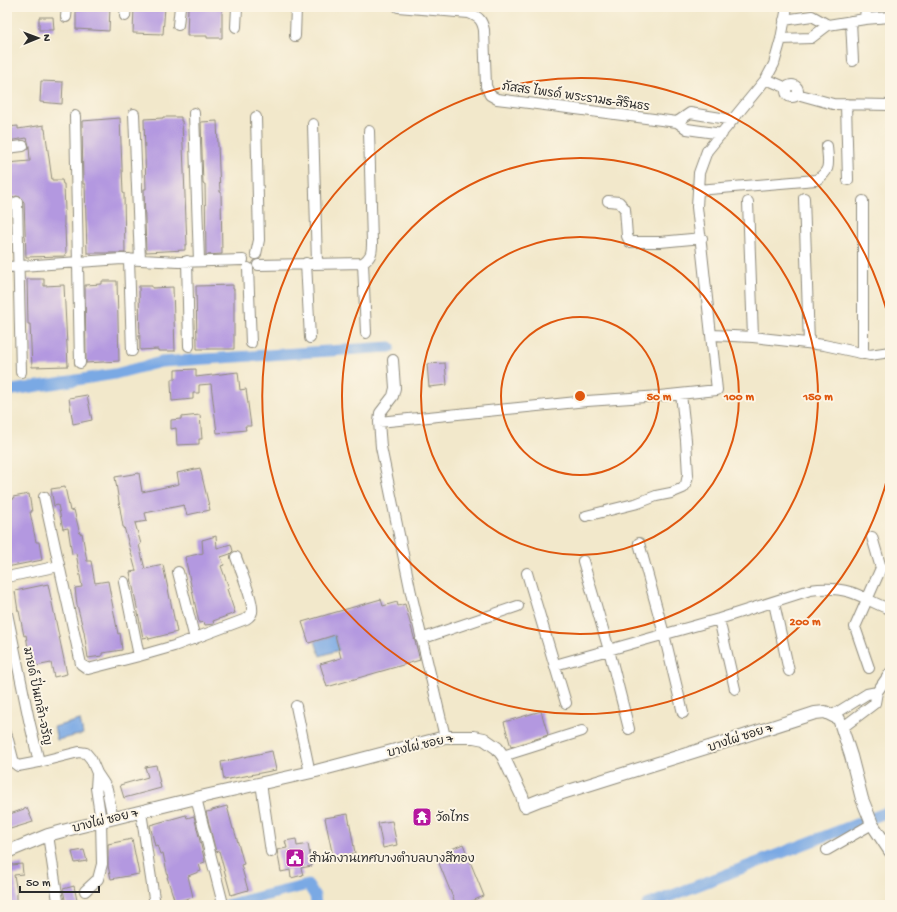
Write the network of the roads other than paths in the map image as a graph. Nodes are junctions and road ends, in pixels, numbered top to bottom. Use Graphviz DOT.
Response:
graph roads {
  1 [pos="180,7"];
  2 [pos="237,7"];
  3 [pos="296,7"];
  4 [pos="398,7"];
  5 [pos="787,7"];
  6 [pos="866,7"];
  7 [pos="890,17"];
  8 [pos="865,19"];
  9 [pos="784,20"];
  10 [pos="851,20"];
  11 [pos="178,25"];
  12 [pos="828,25"];
  13 [pos="236,28"];
  14 [pos="295,36"];
  15 [pos="781,39"];
  16 [pos="853,61"];
  17 [pos="766,79"];
  18 [pos="846,104"];
  19 [pos="890,105"];
  20 [pos="194,113"];
  21 [pos="134,114"];
  22 [pos="75,116"];
  23 [pos="256,117"];
  24 [pos="733,120"];
  25 [pos="677,122"];
  26 [pos="313,124"];
  27 [pos="369,131"];
  28 [pos="722,134"];
  29 [pos="23,146"];
  30 [pos="827,146"];
  31 [pos="7,148"];
  32 [pos="848,180"];
  33 [pos="698,190"];
  34 [pos="804,198"];
  35 [pos="608,201"];
  36 [pos="863,201"];
  37 [pos="17,202"];
  38 [pos="748,202"];
  39 [pos="702,238"];
  40 [pos="256,254"];
  41 [pos="129,260"];
  42 [pos="140,260"];
  43 [pos="187,261"];
  44 [pos="199,261"];
  45 [pos="78,263"];
  46 [pos="306,263"];
  47 [pos="317,263"];
  48 [pos="363,263"];
  49 [pos="250,264"];
  50 [pos="19,267"];
  51 [pos="7,268"];
  52 [pos="366,333"];
  53 [pos="712,334"];
  54 [pos="753,337"];
  55 [pos="310,338"];
  56 [pos="251,343"];
  57 [pos="809,343"];
  58 [pos="189,346"];
  59 [pos="132,351"];
  60 [pos="890,352"];
  61 [pos="863,354"];
  62 [pos="392,360"];
  63 [pos="80,363"];
  64 [pos="21,372"];
  65 [pos="681,394"];
  66 [pos="379,422"];
  67 [pos="44,497"];
  68 [pos="586,516"];
  69 [pos="872,537"];
  70 [pos="640,542"];
  71 [pos="236,557"];
  72 [pos="583,561"];
  73 [pos="59,566"];
  74 [pos="178,572"];
  75 [pos="527,572"];
  76 [pos="7,577"];
  77 [pos="124,582"];
  78 [pos="866,599"];
  79 [pos="774,603"];
  80 [pos="518,606"];
  81 [pos="890,609"];
  82 [pos="7,613"];
  83 [pos="719,619"];
  84 [pos="664,634"];
  85 [pos="195,639"];
  86 [pos="421,639"];
  87 [pos="609,650"];
  88 [pos="139,656"];
  89 [pos="555,665"];
  90 [pos="869,668"];
  91 [pos="789,671"];
  92 [pos="890,673"];
  93 [pos="735,689"];
  94 [pos="877,692"];
  95 [pos="566,703"];
  96 [pos="296,706"];
  97 [pos="683,713"];
  98 [pos="833,715"];
  99 [pos="842,728"];
  100 [pos="629,729"];
  101 [pos="582,731"];
  102 [pos="7,736"];
  103 [pos="445,737"];
  104 [pos="503,756"];
  105 [pos="39,762"];
  106 [pos="97,773"];
  107 [pos="310,773"];
  108 [pos="261,783"];
  109 [pos="196,798"];
  110 [pos="141,812"];
  111 [pos="113,819"];
  112 [pos="870,820"];
  113 [pos="101,821"];
  114 [pos="48,835"];
  115 [pos="827,850"];
  116 [pos="890,851"];
  117 [pos="7,852"];
  118 [pos="271,852"];
  119 [pos="85,892"];
  120 [pos="222,900"];
  121 [pos="58,901"];
  122 [pos="155,905"];
  1 -- 11 [label="street"];
  2 -- 13 [label="street"];
  3 -- 14 [label="street"];
  4 -- 25 [label="street, ภัสสร ไพรด์ พระราม5-สิรินธร"];
  5 -- 9 [label="street"];
  6 -- 8 [label="street"];
  7 -- 8 [label="street"];
  8 -- 10 [label="street"];
  9 -- 12 [label="street"];
  9 -- 15 [label="street"];
  10 -- 12 [label="street"];
  10 -- 16 [label="street"];
  12 -- 15 [label="street"];
  15 -- 17 [label="street"];
  17 -- 18 [label="street"];
  17 -- 24 [label="street"];
  18 -- 19 [label="street"];
  18 -- 32 [label="street"];
  20 -- 44 [label="street"];
  21 -- 42 [label="street"];
  22 -- 45 [label="street"];
  23 -- 40 [label="street"];
  24 -- 25 [label="street"];
  24 -- 28 [label="street"];
  25 -- 28 [label="street"];
  26 -- 47 [label="street"];
  27 -- 48 [label="street"];
  28 -- 33 [label="street"];
  29 -- 31 [label="street"];
  30 -- 33 [label="street"];
  33 -- 39 [label="street"];
  34 -- 57 [label="street"];
  35 -- 39 [label="street"];
  36 -- 61 [label="street"];
  37 -- 50 [label="street"];
  38 -- 54 [label="street"];
  39 -- 53 [label="street"];
  40 -- 49 [label="street"];
  40 -- 49 [label="street"];
  41 -- 42 [label="street"];
  41 -- 45 [label="street"];
  41 -- 59 [label="street"];
  42 -- 43 [label="street"];
  43 -- 44 [label="street"];
  43 -- 58 [label="street"];
  44 -- 49 [label="street"];
  45 -- 50 [label="street"];
  45 -- 63 [label="street"];
  46 -- 47 [label="street"];
  46 -- 49 [label="street"];
  46 -- 55 [label="street"];
  47 -- 48 [label="street"];
  48 -- 52 [label="street"];
  49 -- 56 [label="street"];
  50 -- 51 [label="street"];
  50 -- 64 [label="street"];
  53 -- 54 [label="street"];
  53 -- 65 [label="street"];
  54 -- 57 [label="street"];
  57 -- 61 [label="street"];
  60 -- 61 [label="street"];
  62 -- 66 [label="street"];
  65 -- 66 [label="street"];
  65 -- 68 [label="street"];
  66 -- 86 [label="street"];
  67 -- 73 [label="street"];
  69 -- 78 [label="street"];
  70 -- 84 [label="street"];
  71 -- 85 [label="street"];
  72 -- 87 [label="street"];
  73 -- 76 [label="street"];
  73 -- 88 [label="street"];
  74 -- 85 [label="street"];
  75 -- 89 [label="street"];
  77 -- 88 [label="street"];
  78 -- 79 [label="street"];
  78 -- 81 [label="street"];
  78 -- 90 [label="street"];
  79 -- 83 [label="street"];
  79 -- 91 [label="street"];
  80 -- 86 [label="street"];
  82 -- 105 [label="street, มายด์ ปิ่นเกล้า-จรัญ"];
  83 -- 84 [label="street"];
  83 -- 93 [label="street"];
  84 -- 87 [label="street"];
  84 -- 97 [label="street"];
  85 -- 88 [label="street"];
  86 -- 103 [label="street"];
  87 -- 89 [label="street"];
  87 -- 100 [label="street"];
  89 -- 95 [label="street"];
  92 -- 94 [label="street"];
  94 -- 98 [label="street"];
  94 -- 99 [label="street"];
  96 -- 107 [label="street"];
  98 -- 99 [label="street"];
  98 -- 104 [label="street, บางไผ่ ซอย 7"];
  99 -- 112 [label="street"];
  101 -- 104 [label="street"];
  102 -- 105 [label="street"];
  103 -- 104 [label="street, บางไผ่ ซอย 7"];
  103 -- 107 [label="street, บางไผ่ ซอย 7"];
  105 -- 106 [label="street, มายด์ ปิ่นเกล้า-จรัญ"];
  106 -- 111 [label="street"];
  106 -- 113 [label="street"];
  107 -- 108 [label="street, บางไผ่ ซอย 7"];
  108 -- 109 [label="street, บางไผ่ ซอย 7"];
  108 -- 118 [label="street"];
  109 -- 110 [label="street, บางไผ่ ซอย 7"];
  109 -- 120 [label="street"];
  110 -- 111 [label="street, บางไผ่ ซอย 7"];
  110 -- 122 [label="street"];
  111 -- 113 [label="street, บางไผ่ ซอย 7"];
  112 -- 115 [label="street"];
  112 -- 116 [label="street"];
  113 -- 114 [label="street, บางไผ่ ซอย 7"];
  113 -- 119 [label="street"];
  114 -- 117 [label="street, บางไผ่ ซอย 7"];
  114 -- 121 [label="street"];
}
